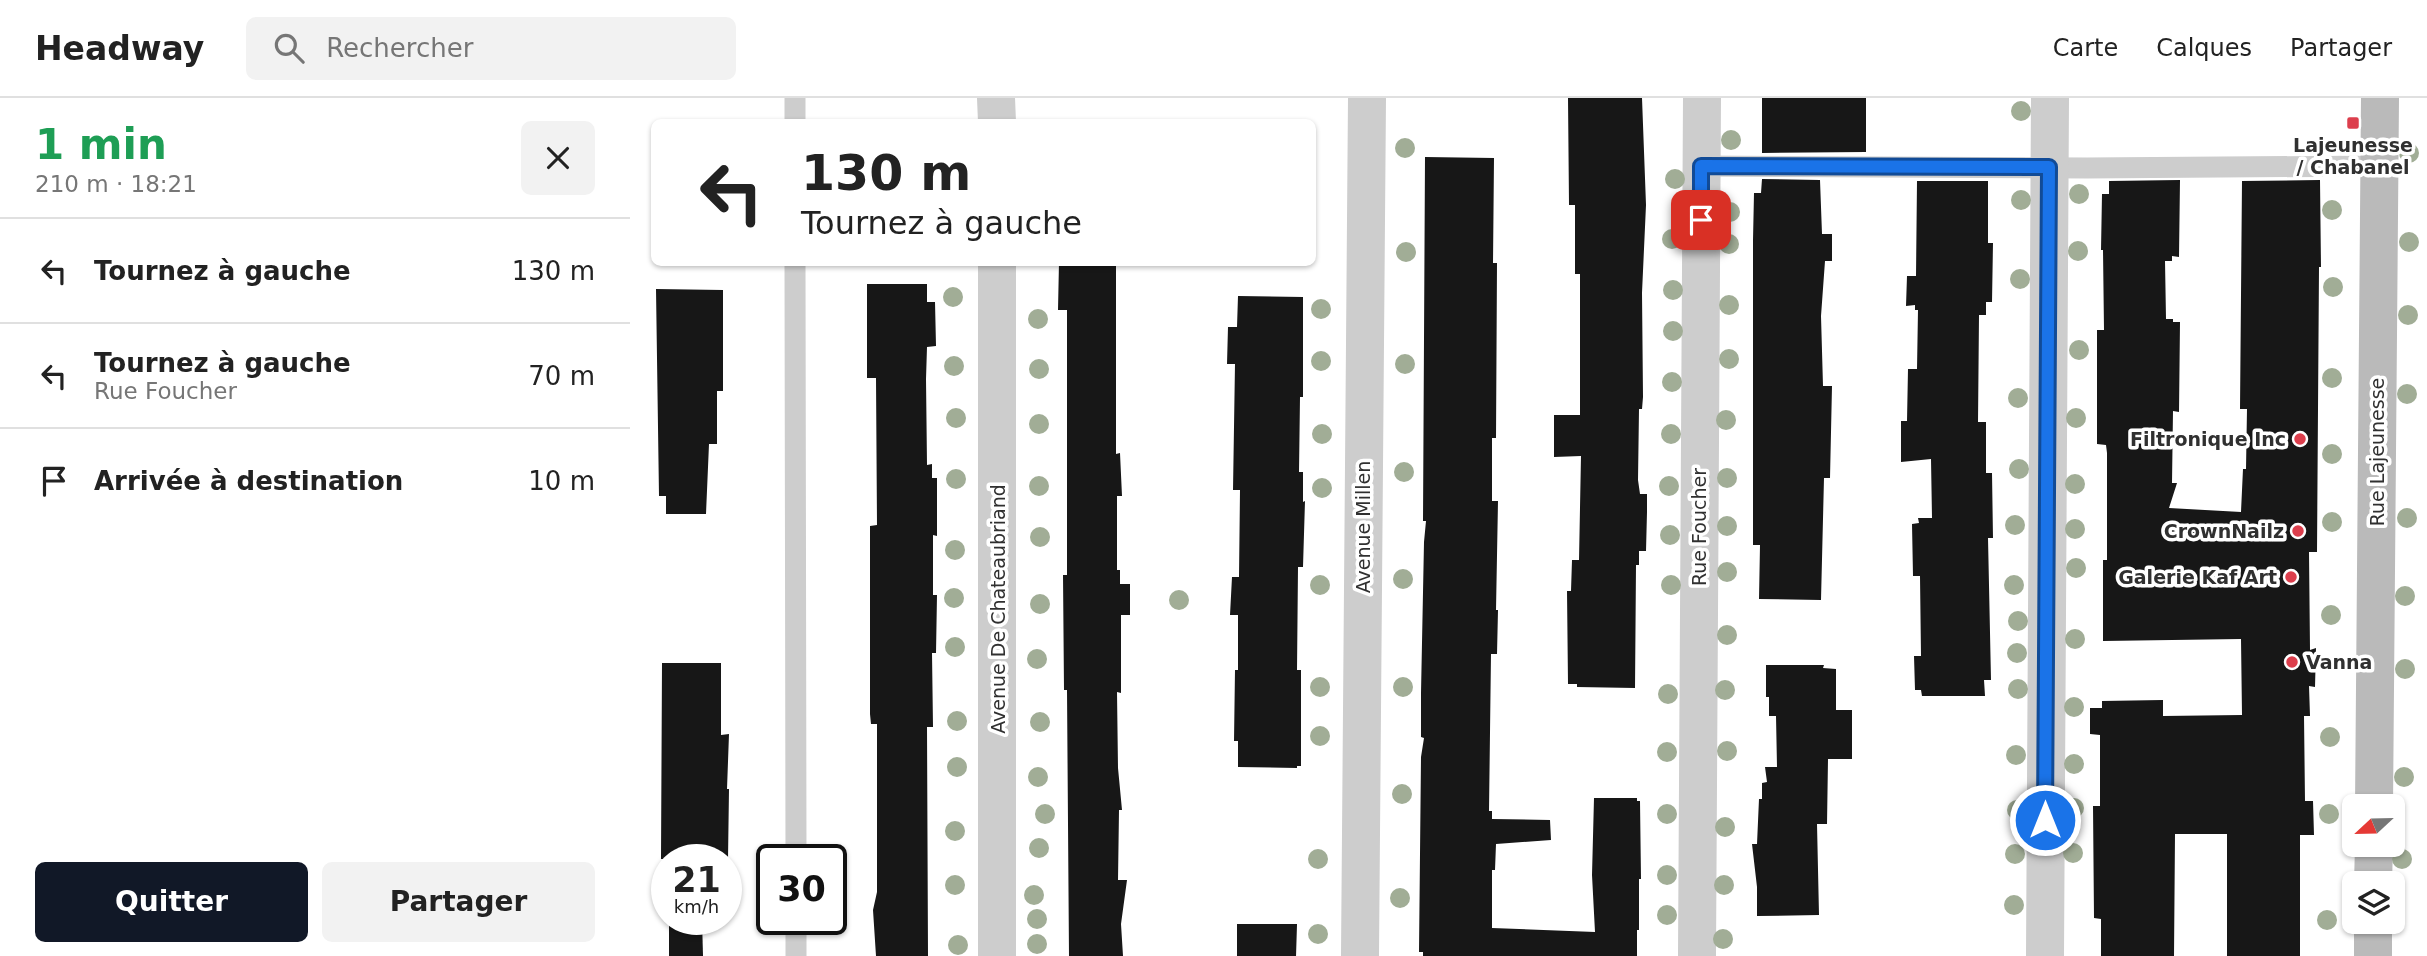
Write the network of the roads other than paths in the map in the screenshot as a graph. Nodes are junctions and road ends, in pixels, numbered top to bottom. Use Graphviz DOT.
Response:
graph roads {
  1 [pos="795,98"];
  2 [pos="996,98"];
  3 [pos="1367,98"];
  4 [pos="1702,98"];
  5 [pos="2050,98"];
  6 [pos="2380,98"];
  7 [pos="795,119"];
  8 [pos="997,119"];
  9 [pos="1701,166"];
  10 [pos="2379,166"];
  11 [pos="2049,167"];
  12 [pos="795,266"];
  13 [pos="997,266"];
  14 [pos="2374,794"];
  15 [pos="796,844"];
  16 [pos="2373,934"];
  17 [pos="796,935"];
  18 [pos="796,956"];
  19 [pos="997,956"];
  20 [pos="1360,956"];
  21 [pos="1697,956"];
  22 [pos="2045,956"];
  23 [pos="2372,956"];
  1 -- 7 [label="lane"];
  2 -- 8 [label="street"];
  3 -- 20 [label="street, Avenue Millen"];
  4 -- 9 [label="street, Rue Foucher"];
  5 -- 11 [label="street"];
  6 -- 10 [label="main road, Rue Lajeunesse"];
  9 -- 11 [label="lane"];
  9 -- 21 [label="street, Rue Foucher"];
  10 -- 11 [label="lane"];
  10 -- 14 [label="main road, Rue Lajeunesse"];
  11 -- 22 [label="street"];
  12 -- 15 [label="lane"];
  13 -- 19 [label="street, Avenue De Chateaubriand"];
  16 -- 23 [label="main road"];
  17 -- 18 [label="lane"];
}
